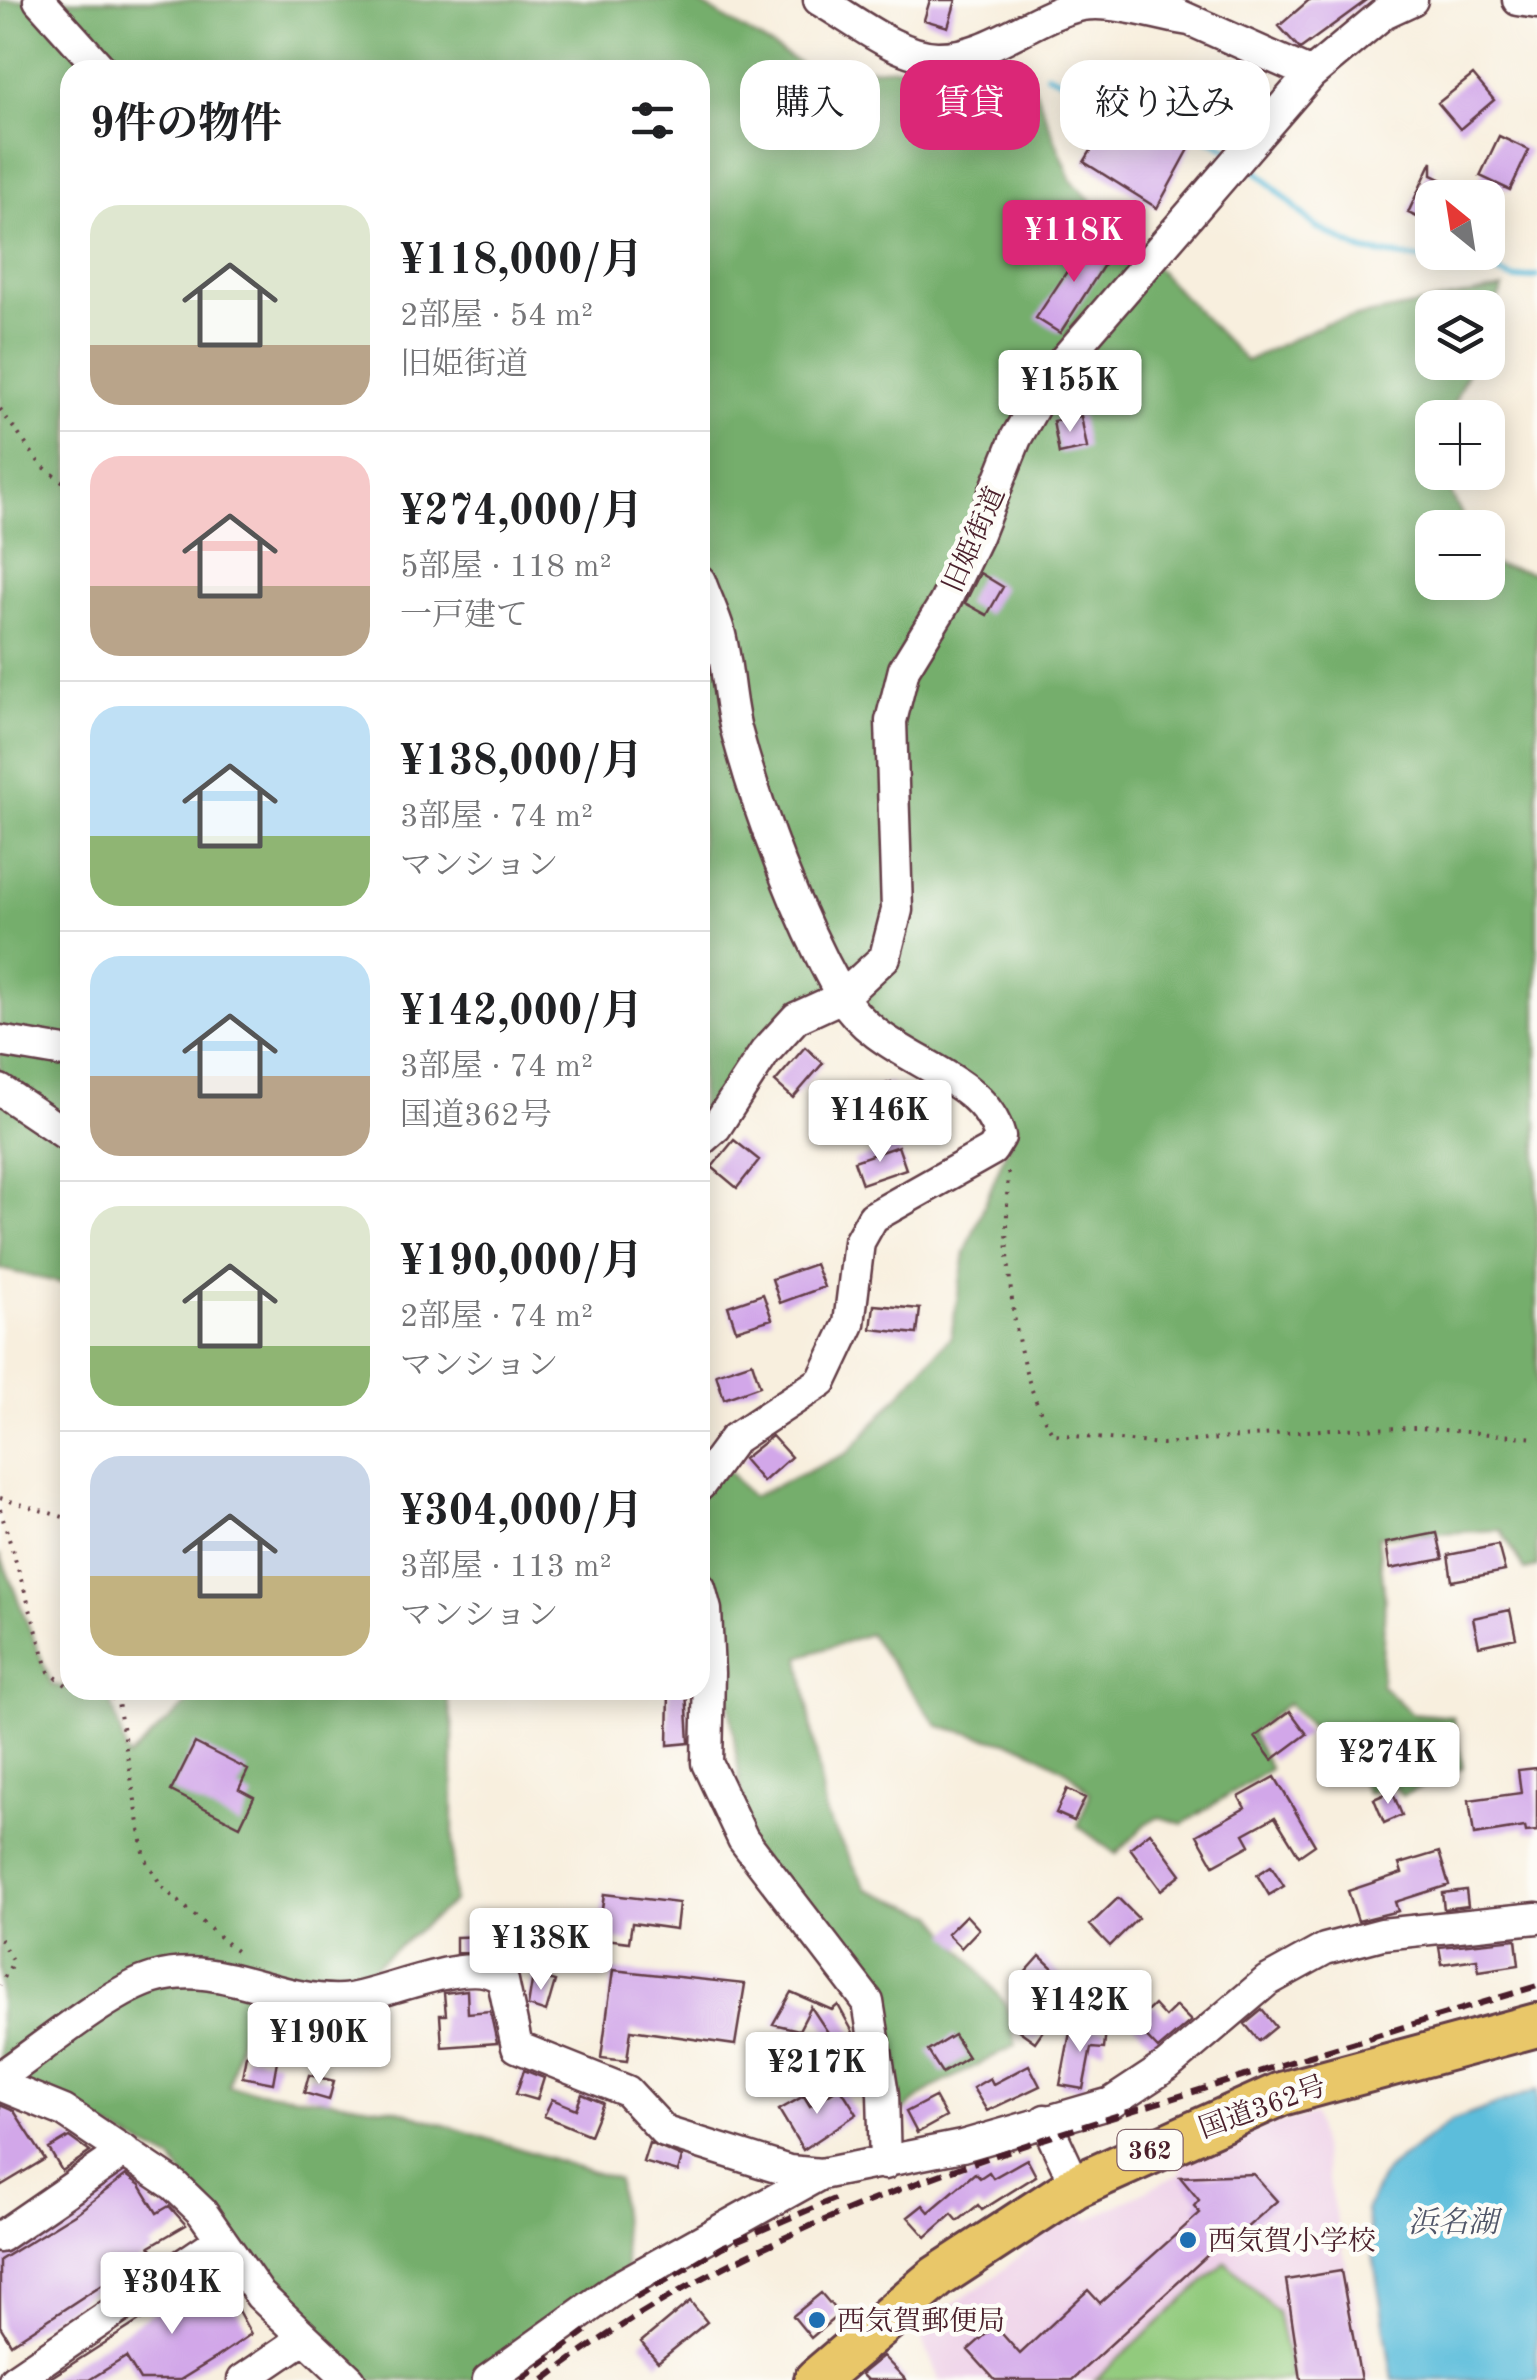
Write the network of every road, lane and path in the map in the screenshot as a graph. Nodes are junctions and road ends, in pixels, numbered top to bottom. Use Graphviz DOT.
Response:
graph roads {
  1 [pos="40,0"];
  2 [pos="819,0"];
  3 [pos="1146,0"];
  4 [pos="1412,0"];
  5 [pos="1518,0"];
  6 [pos="1537,3"];
  7 [pos="1190,20"];
  8 [pos="93,60"];
  9 [pos="1311,74"];
  10 [pos="0,409"];
  11 [pos="60,480"];
  12 [pos="710,607"];
  13 [pos="842,997"];
  14 [pos="0,1041"];
  15 [pos="60,1051"];
  16 [pos="0,1090"];
  17 [pos="60,1130"];
  18 [pos="710,1132"];
  19 [pos="1000,1138"];
  20 [pos="1537,1438"];
  21 [pos="710,1471"];
  22 [pos="0,1498"];
  23 [pos="0,1509"];
  24 [pos="60,1516"];
  25 [pos="60,1680"];
  26 [pos="115,1700"];
  27 [pos="708,1700"];
  28 [pos="1537,1918"];
  29 [pos="0,1939"];
  30 [pos="254,1983"];
  31 [pos="0,1984"];
  32 [pos="1537,2025"];
  33 [pos="0,2077"];
  34 [pos="0,2085"];
  35 [pos="1045,2120"];
  36 [pos="1148,2125"];
  37 [pos="125,2152"];
  38 [pos="1178,2155"];
  39 [pos="1163,2161"];
  40 [pos="885,2164"];
  41 [pos="1169,2171"];
  42 [pos="820,2174"];
  43 [pos="1076,2186"];
  44 [pos="0,2237"];
  45 [pos="221,2239"];
  46 [pos="303,2339"];
  47 [pos="14,2380"];
  48 [pos="243,2380"];
  49 [pos="350,2380"];
  50 [pos="488,2380"];
  51 [pos="816,2380"];
  1 -- 8 [label="street"];
  2 -- 7 [label="street"];
  3 -- 7 [label="street"];
  4 -- 9 [label="street, 旧姫街道"];
  5 -- 6 [label="street"];
  7 -- 9 [label="street"];
  9 -- 13 [label="street, 旧姫街道"];
  10 -- 11 [label="path"];
  12 -- 13 [label="street"];
  13 -- 18 [label="street, 旧姫街道"];
  13 -- 19 [label="street"];
  14 -- 15 [label="street"];
  16 -- 17 [label="street"];
  19 -- 20 [label="path"];
  19 -- 21 [label="street"];
  22 -- 24 [label="path"];
  23 -- 25 [label="path"];
  26 -- 30 [label="path"];
  27 -- 40 [label="street"];
  28 -- 35 [label="street"];
  29 -- 31 [label="path"];
  30 -- 33 [label="street"];
  30 -- 42 [label="street"];
  32 -- 43 [label="highway, 国道362号 / 362"];
  34 -- 37 [label="street"];
  35 -- 40 [label="street"];
  35 -- 43 [label="street"];
  36 -- 41 [label="path, bridge"];
  37 -- 44 [label="street"];
  37 -- 45 [label="street"];
  38 -- 39 [label="path"];
  40 -- 42 [label="street"];
  42 -- 50 [label="street"];
  43 -- 51 [label="highway, 国道362号 / 362"];
  45 -- 46 [label="street"];
  45 -- 47 [label="street"];
  46 -- 48 [label="street"];
  46 -- 49 [label="street"];
}
